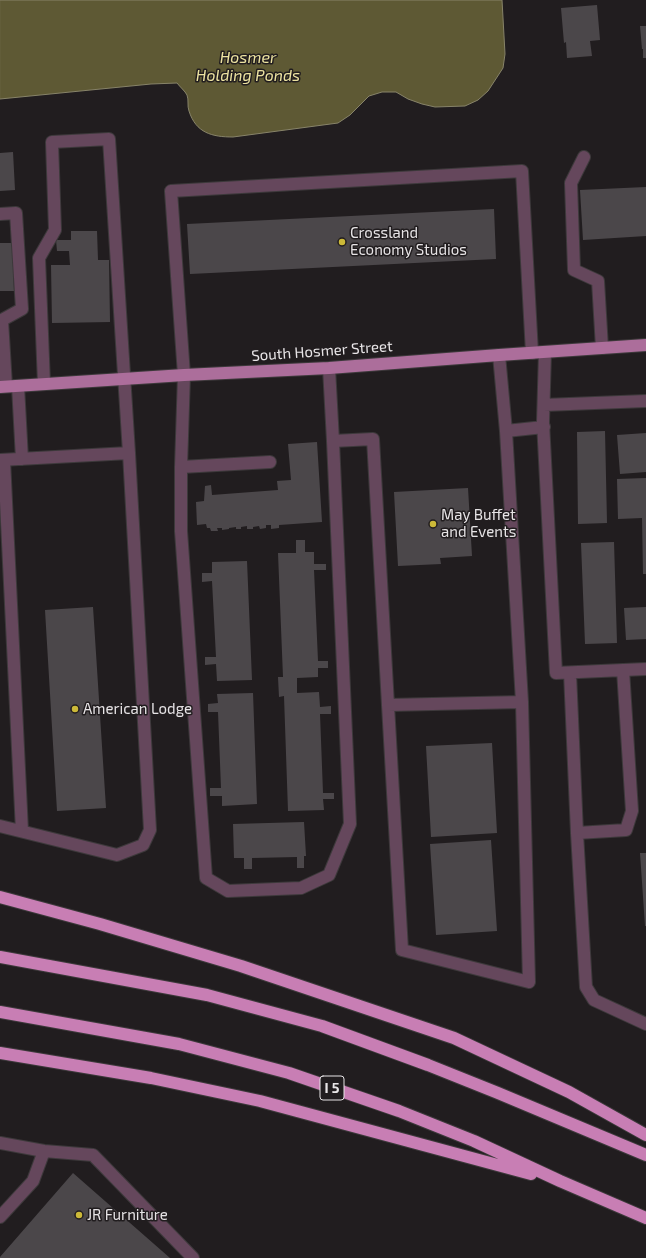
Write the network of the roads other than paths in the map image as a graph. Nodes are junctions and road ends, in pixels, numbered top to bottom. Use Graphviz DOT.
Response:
graph roads {
  1 [pos="584,157"];
  2 [pos="0,214"];
  3 [pos="646,346"];
  4 [pos="602,348"];
  5 [pos="545,352"];
  6 [pos="532,353"];
  7 [pos="499,355"];
  8 [pos="329,368"];
  9 [pos="184,375"];
  10 [pos="125,378"];
  11 [pos="44,384"];
  12 [pos="8,386"];
  13 [pos="646,401"];
  14 [pos="544,405"];
  15 [pos="544,427"];
  16 [pos="506,431"];
  17 [pos="333,441"];
  18 [pos="130,453"];
  19 [pos="22,459"];
  20 [pos="2,460"];
  21 [pos="270,462"];
  22 [pos="181,467"];
  23 [pos="646,669"];
  24 [pos="623,670"];
  25 [pos="570,672"];
  26 [pos="522,702"];
  27 [pos="388,705"];
  28 [pos="0,826"];
  29 [pos="22,831"];
  30 [pos="577,833"];
  31 [pos="0,897"];
  32 [pos="0,957"];
  33 [pos="0,1012"];
  34 [pos="646,1024"];
  35 [pos="0,1053"];
  36 [pos="646,1135"];
  37 [pos="0,1143"];
  38 [pos="44,1151"];
  39 [pos="646,1155"];
  40 [pos="560,1181"];
  41 [pos="0,1217"];
  42 [pos="646,1218"];
  43 [pos="193,1258"];
  1 -- 4 [label="lane"];
  2 -- 12 [label="lane"];
  3 -- 4 [label="main road, South Hosmer Street"];
  4 -- 5 [label="main road, South Hosmer Street"];
  5 -- 6 [label="main road, South Hosmer Street"];
  5 -- 14 [label="lane"];
  6 -- 7 [label="main road, South Hosmer Street"];
  6 -- 9 [label="lane"];
  7 -- 8 [label="main road, South Hosmer Street"];
  7 -- 16 [label="lane"];
  8 -- 9 [label="main road, South Hosmer Street"];
  8 -- 17 [label="lane"];
  9 -- 10 [label="main road, South Hosmer Street"];
  9 -- 22 [label="lane"];
  10 -- 11 [label="main road, South Hosmer Street"];
  10 -- 11 [label="lane"];
  10 -- 18 [label="lane"];
  11 -- 12 [label="main road, South Hosmer Street"];
  12 -- 19 [label="lane"];
  13 -- 14 [label="lane"];
  14 -- 15 [label="lane"];
  15 -- 16 [label="lane"];
  15 -- 25 [label="lane"];
  16 -- 26 [label="lane"];
  17 -- 22 [label="lane"];
  17 -- 27 [label="lane"];
  18 -- 19 [label="lane"];
  18 -- 29 [label="lane"];
  19 -- 20 [label="lane"];
  20 -- 29 [label="lane"];
  21 -- 22 [label="lane"];
  23 -- 24 [label="lane"];
  24 -- 25 [label="lane"];
  24 -- 30 [label="lane"];
  25 -- 30 [label="lane"];
  26 -- 27 [label="lane"];
  26 -- 27 [label="lane"];
  28 -- 29 [label="lane"];
  30 -- 34 [label="lane"];
  31 -- 36 [label="highway"];
  32 -- 39 [label="highway"];
  33 -- 40 [label="highway, I 5"];
  35 -- 40 [label="highway"];
  37 -- 38 [label="lane"];
  38 -- 41 [label="lane"];
  38 -- 43 [label="lane"];
  40 -- 42 [label="highway, I 5"];
}
